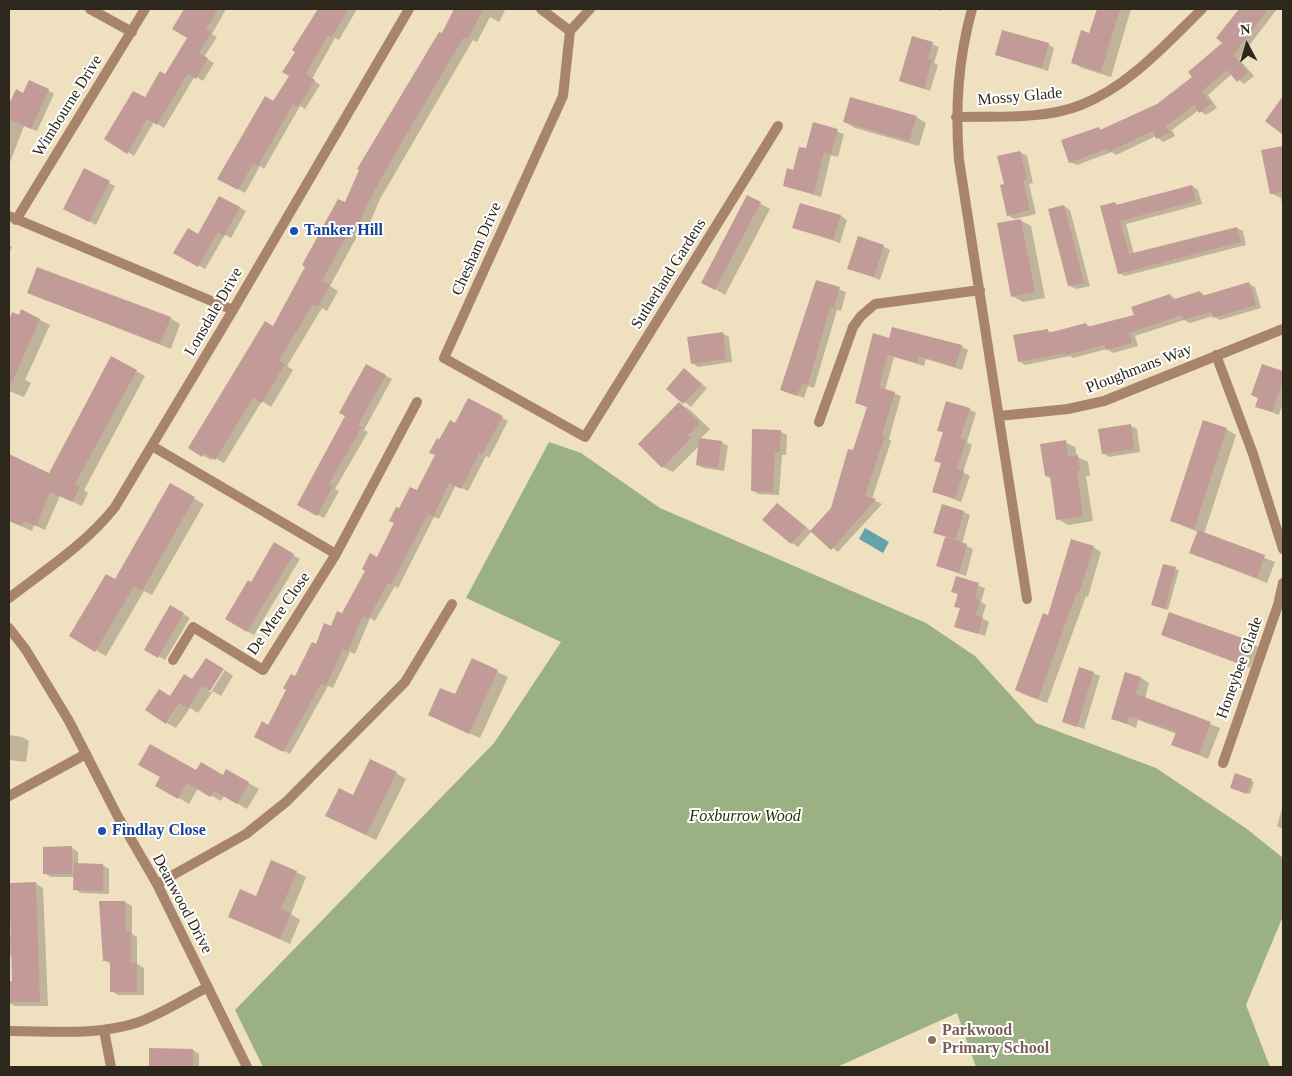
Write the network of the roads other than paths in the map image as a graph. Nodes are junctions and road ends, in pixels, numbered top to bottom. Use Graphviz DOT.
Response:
graph roads {
  1 [pos="90,9"];
  2 [pos="145,9"];
  3 [pos="409,9"];
  4 [pos="542,9"];
  5 [pos="590,9"];
  6 [pos="972,9"];
  7 [pos="1202,9"];
  8 [pos="570,31"];
  9 [pos="132,32"];
  10 [pos="956,117"];
  11 [pos="778,126"];
  12 [pos="12,218"];
  13 [pos="980,290"];
  14 [pos="233,310"];
  15 [pos="1283,329"];
  16 [pos="1216,355"];
  17 [pos="417,402"];
  18 [pos="1000,416"];
  19 [pos="819,422"];
  20 [pos="585,437"];
  21 [pos="152,446"];
  22 [pos="1283,549"];
  23 [pos="336,554"];
  24 [pos="1283,583"];
  25 [pos="9,598"];
  26 [pos="1028,599"];
  27 [pos="452,604"];
  28 [pos="9,628"];
  29 [pos="173,660"];
  30 [pos="86,754"];
  31 [pos="1223,763"];
  32 [pos="9,796"];
  33 [pos="157,884"];
  34 [pos="208,987"];
  35 [pos="9,1030"];
  36 [pos="104,1030"];
  37 [pos="111,1067"];
  38 [pos="247,1067"];
  1 -- 9 [label="street"];
  2 -- 9 [label="street, Wimbourne Drive"];
  3 -- 14 [label="street, Lonsdale Drive"];
  4 -- 8 [label="street"];
  5 -- 8 [label="street"];
  6 -- 10 [label="street"];
  7 -- 10 [label="street, Mossy Glade"];
  8 -- 20 [label="street, Chesham Drive"];
  9 -- 12 [label="street, Wimbourne Drive"];
  10 -- 13 [label="street"];
  11 -- 20 [label="street, Sutherland Gardens"];
  12 -- 14 [label="street"];
  13 -- 18 [label="street"];
  13 -- 19 [label="street"];
  14 -- 21 [label="street, Lonsdale Drive"];
  15 -- 16 [label="street, Ploughmans Way"];
  16 -- 18 [label="street, Ploughmans Way"];
  16 -- 22 [label="street"];
  17 -- 23 [label="street, De Mere Close"];
  18 -- 26 [label="street"];
  21 -- 23 [label="street"];
  21 -- 25 [label="street, Lonsdale Drive"];
  23 -- 29 [label="street, De Mere Close"];
  24 -- 31 [label="street, Honeybee Glade"];
  27 -- 33 [label="street"];
  28 -- 30 [label="street, Deanwood Drive"];
  30 -- 32 [label="street"];
  30 -- 33 [label="street, Deanwood Drive"];
  33 -- 34 [label="street, Deanwood Drive"];
  34 -- 36 [label="street"];
  34 -- 38 [label="street, Deanwood Drive"];
  35 -- 36 [label="street"];
  36 -- 37 [label="street"];
}
